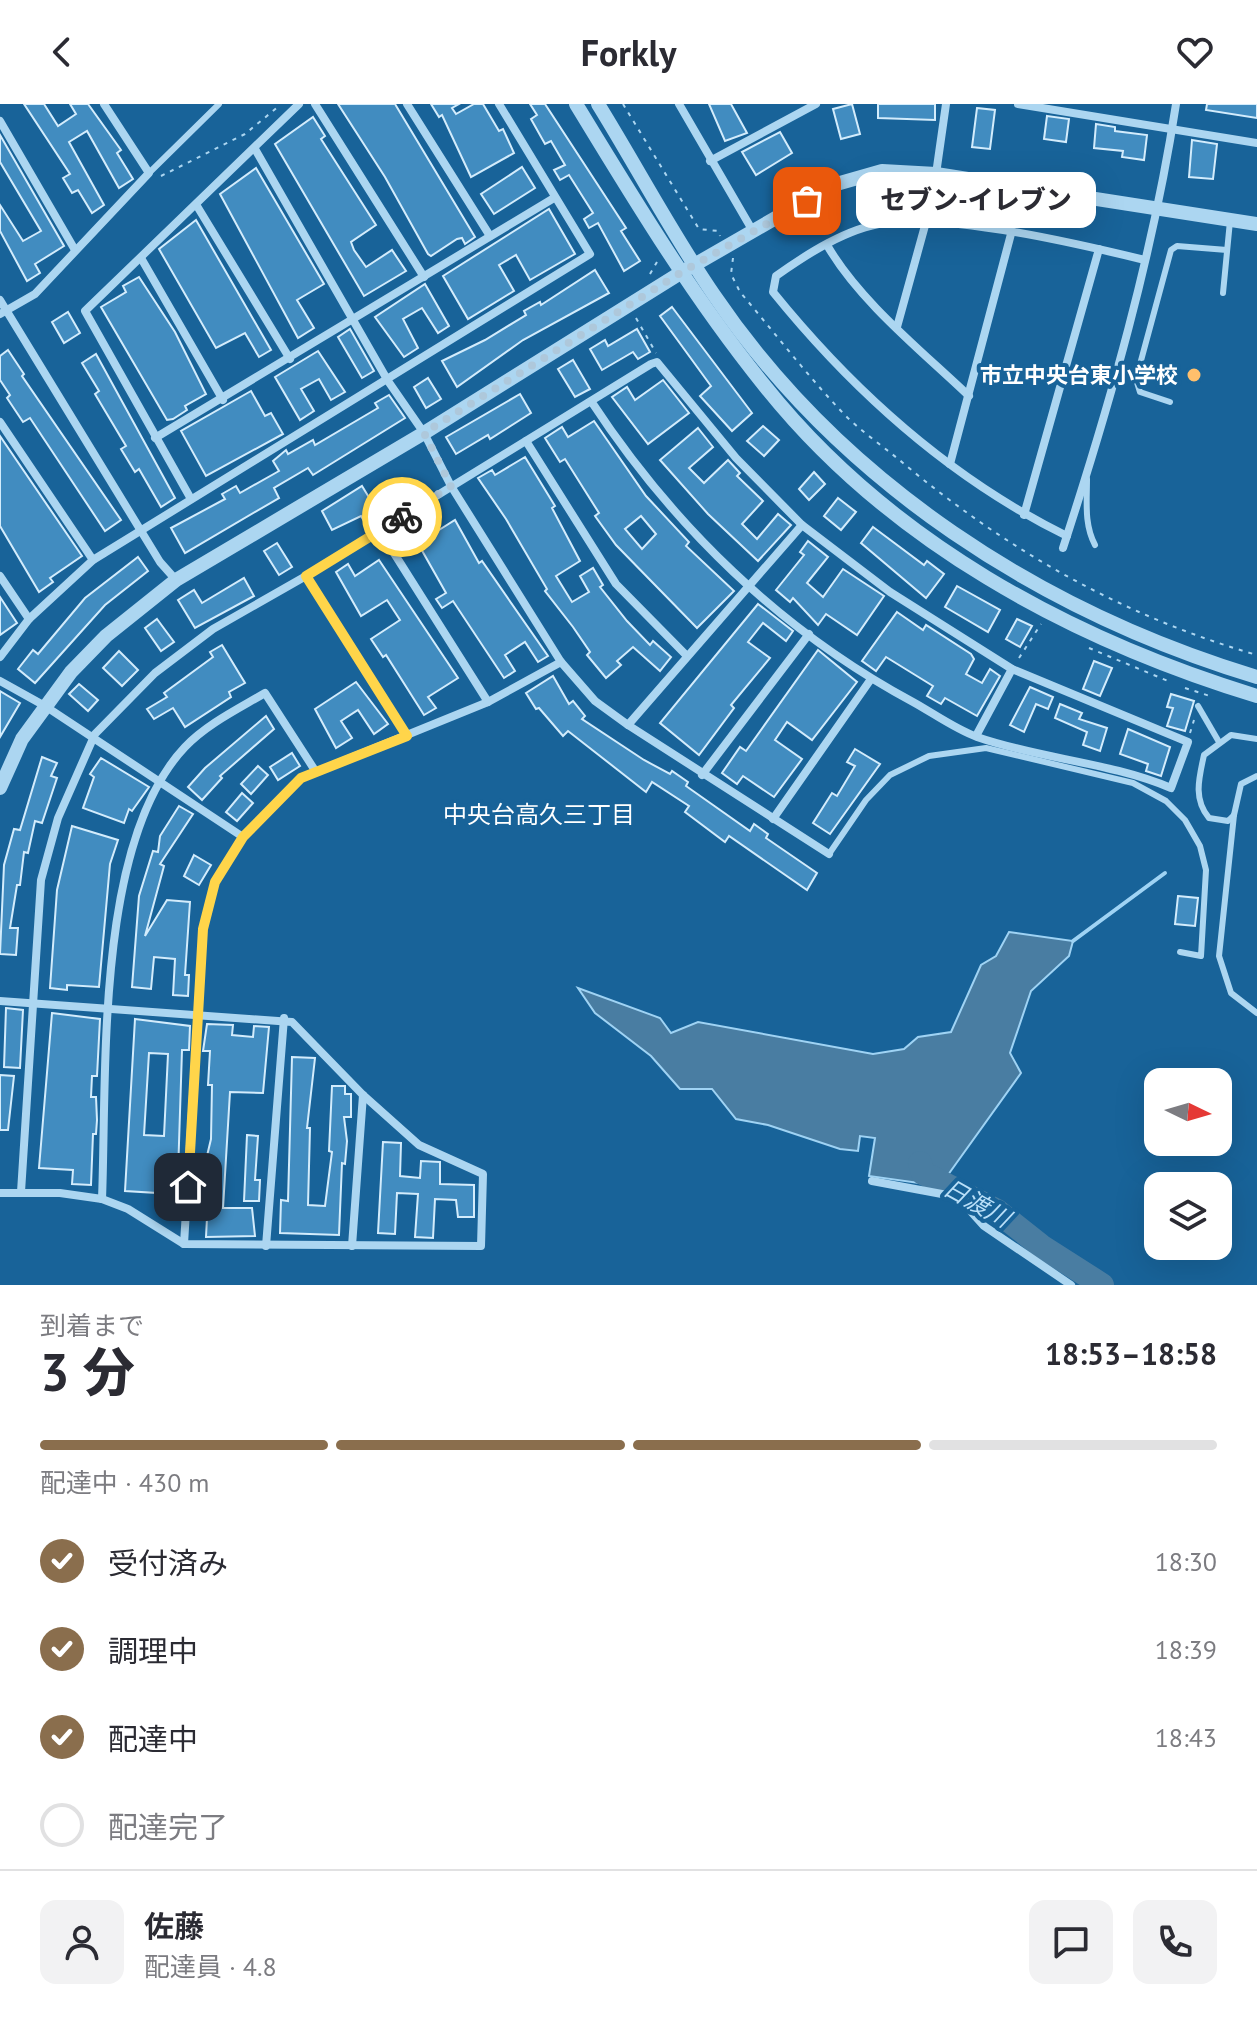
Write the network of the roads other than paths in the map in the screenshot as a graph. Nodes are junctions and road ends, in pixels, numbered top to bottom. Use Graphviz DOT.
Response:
graph roads {
  1 [pos="104,104"];
  2 [pos="219,104"];
  3 [pos="299,104"];
  4 [pos="315,104"];
  5 [pos="407,104"];
  6 [pos="499,104"];
  7 [pos="576,104"];
  8 [pos="598,104"];
  9 [pos="679,104"];
  10 [pos="816,104"];
  11 [pos="946,104"];
  12 [pos="1018,104"];
  13 [pos="1176,104"];
  14 [pos="0,121"];
  15 [pos="1172,131"];
  16 [pos="1257,143"];
  17 [pos="255,149"];
  18 [pos="710,161"];
  19 [pos="936,174"];
  20 [pos="150,177"];
  21 [pos="554,198"];
  22 [pos="197,206"];
  23 [pos="1158,210"];
  24 [pos="1230,220"];
  25 [pos="926,222"];
  26 [pos="1257,224"];
  27 [pos="754,233"];
  28 [pos="1011,234"];
  29 [pos="490,236"];
  30 [pos="827,245"];
  31 [pos="1099,249"];
  32 [pos="75,250"];
  33 [pos="1227,250"];
  34 [pos="141,258"];
  35 [pos="1145,260"];
  36 [pos="696,263"];
  37 [pos="682,272"];
  38 [pos="424,277"];
  39 [pos="1223,293"];
  40 [pos="0,300"];
  41 [pos="3,312"];
  42 [pos="355,319"];
  43 [pos="897,327"];
  44 [pos="290,359"];
  45 [pos="388,381"];
  46 [pos="969,396"];
  47 [pos="223,400"];
  48 [pos="591,401"];
  49 [pos="1170,402"];
  50 [pos="0,422"];
  51 [pos="424,433"];
  52 [pos="155,438"];
  53 [pos="526,441"];
  54 [pos="950,464"];
  55 [pos="1087,474"];
  56 [pos="451,486"];
  57 [pos="191,499"];
  58 [pos="1024,515"];
  59 [pos="802,525"];
  60 [pos="141,530"];
  61 [pos="380,531"];
  62 [pos="1067,536"];
  63 [pos="1095,545"];
  64 [pos="1063,548"];
  65 [pos="93,560"];
  66 [pos="0,576"];
  67 [pos="306,576"];
  68 [pos="176,580"];
  69 [pos="750,588"];
  70 [pos="29,619"];
  71 [pos="809,634"];
  72 [pos="686,655"];
  73 [pos="0,657"];
  74 [pos="561,662"];
  75 [pos="1012,669"];
  76 [pos="1257,677"];
  77 [pos="871,679"];
  78 [pos="0,681"];
  79 [pos="1257,696"];
  80 [pos="488,702"];
  81 [pos="45,706"];
  82 [pos="1198,706"];
  83 [pos="628,725"];
  84 [pos="407,736"];
  85 [pos="976,736"];
  86 [pos="1257,739"];
  87 [pos="92,741"];
  88 [pos="1219,742"];
  89 [pos="316,772"];
  90 [pos="702,775"];
  91 [pos="1257,776"];
  92 [pos="160,785"];
  93 [pos="0,788"];
  94 [pos="1234,815"];
  95 [pos="773,819"];
  96 [pos="243,837"];
  97 [pos="829,854"];
  98 [pos="1180,952"];
  99 [pos="0,1001"];
  100 [pos="32,1004"];
  101 [pos="110,1010"];
  102 [pos="1257,1013"];
  103 [pos="198,1014"];
  104 [pos="284,1018"];
  105 [pos="363,1095"];
  106 [pos="872,1181"];
  107 [pos="21,1192"];
  108 [pos="0,1193"];
  109 [pos="102,1199"];
  110 [pos="184,1244"];
  111 [pos="266,1246"];
  112 [pos="352,1246"];
  113 [pos="1071,1285"];
  1 -- 20 [label="street"];
  2 -- 20 [label="lane"];
  3 -- 17 [label="street"];
  4 -- 38 [label="street"];
  5 -- 29 [label="street"];
  6 -- 21 [label="street"];
  7 -- 37 [label="street"];
  8 -- 36 [label="street"];
  9 -- 18 [label="street"];
  10 -- 18 [label="street"];
  11 -- 19 [label="street"];
  12 -- 15 [label="street"];
  13 -- 15 [label="street"];
  14 -- 32 [label="street"];
  15 -- 16 [label="street"];
  15 -- 23 [label="street"];
  17 -- 22 [label="street"];
  17 -- 42 [label="street"];
  18 -- 27 [label="street"];
  19 -- 23 [label="street"];
  19 -- 27 [label="street"];
  20 -- 32 [label="street"];
  21 -- 29 [label="street"];
  21 -- 45 [label="street"];
  22 -- 34 [label="street"];
  22 -- 44 [label="street"];
  23 -- 24 [label="street"];
  23 -- 35 [label="street"];
  24 -- 26 [label="street"];
  24 -- 33 [label="lane"];
  25 -- 28 [label="street"];
  25 -- 30 [label="street"];
  25 -- 43 [label="street"];
  27 -- 36 [label="street"];
  28 -- 31 [label="street"];
  28 -- 46 [label="street"];
  29 -- 38 [label="street"];
  30 -- 43 [label="street"];
  30 -- 54 [label="street"];
  31 -- 35 [label="street"];
  31 -- 58 [label="street"];
  32 -- 41 [label="street"];
  33 -- 39 [label="lane"];
  33 -- 49 [label="lane"];
  34 -- 47 [label="street"];
  34 -- 52 [label="street"];
  35 -- 55 [label="street"];
  36 -- 37 [label="street"];
  36 -- 76 [label="street"];
  37 -- 51 [label="street"];
  37 -- 79 [label="street"];
  38 -- 42 [label="street"];
  40 -- 41 [label="street"];
  41 -- 60 [label="street"];
  42 -- 44 [label="street"];
  42 -- 45 [label="street"];
  43 -- 46 [label="street"];
  44 -- 47 [label="street"];
  45 -- 51 [label="street"];
  45 -- 57 [label="street"];
  46 -- 54 [label="street"];
  47 -- 52 [label="street"];
  48 -- 53 [label="street"];
  48 -- 59 [label="street"];
  48 -- 69 [label="street"];
  50 -- 65 [label="street"];
  51 -- 56 [label="street"];
  51 -- 68 [label="street"];
  52 -- 57 [label="street"];
  53 -- 56 [label="street"];
  53 -- 72 [label="street"];
  54 -- 58 [label="street"];
  55 -- 62 [label="street"];
  55 -- 63 [label="lane"];
  56 -- 61 [label="street"];
  56 -- 74 [label="street"];
  57 -- 60 [label="street"];
  58 -- 62 [label="street"];
  59 -- 69 [label="street"];
  59 -- 75 [label="street"];
  60 -- 65 [label="street"];
  60 -- 68 [label="street"];
  61 -- 67 [label="street"];
  61 -- 80 [label="street"];
  62 -- 64 [label="street"];
  65 -- 70 [label="street"];
  66 -- 70 [label="street"];
  67 -- 84 [label="street"];
  67 -- 87 [label="street"];
  68 -- 81 [label="street"];
  69 -- 71 [label="street"];
  69 -- 72 [label="street"];
  70 -- 73 [label="street"];
  71 -- 77 [label="street"];
  71 -- 90 [label="street"];
  72 -- 83 [label="street"];
  74 -- 80 [label="street"];
  74 -- 83 [label="street"];
  75 -- 85 [label="street"];
  75 -- 85 [label="street"];
  77 -- 85 [label="street"];
  77 -- 95 [label="street"];
  78 -- 81 [label="street"];
  80 -- 84 [label="street"];
  81 -- 87 [label="street"];
  81 -- 93 [label="street"];
  82 -- 88 [label="lane"];
  83 -- 90 [label="street"];
  84 -- 89 [label="street"];
  86 -- 88 [label="lane"];
  87 -- 92 [label="street"];
  87 -- 100 [label="street"];
  88 -- 94 [label="lane"];
  89 -- 92 [label="street"];
  89 -- 96 [label="street"];
  90 -- 95 [label="street"];
  91 -- 94 [label="lane"];
  92 -- 96 [label="street"];
  92 -- 101 [label="street"];
  94 -- 102 [label="lane"];
  95 -- 97 [label="street"];
  96 -- 103 [label="street"];
  97 -- 98 [label="lane"];
  99 -- 100 [label="street"];
  100 -- 101 [label="street"];
  100 -- 107 [label="street"];
  101 -- 103 [label="street"];
  101 -- 109 [label="street"];
  103 -- 104 [label="street"];
  103 -- 110 [label="street"];
  104 -- 105 [label="street"];
  104 -- 111 [label="street"];
  105 -- 112 [label="street"];
  105 -- 112 [label="street"];
  106 -- 113 [label="street"];
  107 -- 108 [label="street"];
  107 -- 109 [label="street"];
  109 -- 110 [label="street"];
  110 -- 111 [label="street"];
  111 -- 112 [label="street"];
}
